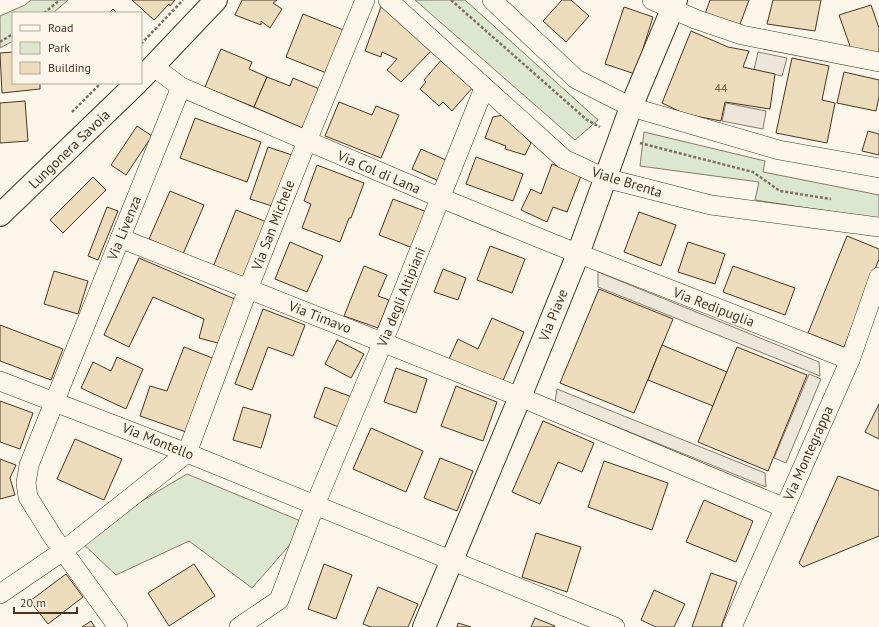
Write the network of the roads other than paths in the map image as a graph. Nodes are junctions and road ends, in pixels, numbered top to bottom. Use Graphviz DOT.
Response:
graph roads {
  1 [pos="216,0"];
  2 [pos="365,0"];
  3 [pos="388,0"];
  4 [pos="492,0"];
  5 [pos="652,0"];
  6 [pos="674,5"];
  7 [pos="879,62"];
  8 [pos="147,73"];
  9 [pos="136,84"];
  10 [pos="181,87"];
  11 [pos="484,88"];
  12 [pos="631,107"];
  13 [pos="307,140"];
  14 [pos="879,168"];
  15 [pos="605,178"];
  16 [pos="441,198"];
  17 [pos="0,215"];
  18 [pos="879,227"];
  19 [pos="120,238"];
  20 [pos="578,254"];
  21 [pos="879,277"];
  22 [pos="248,289"];
  23 [pos="383,342"];
  24 [pos="850,360"];
  25 [pos="0,381"];
  26 [pos="520,397"];
  27 [pos="55,401"];
  28 [pos="187,453"];
  29 [pos="315,504"];
  30 [pos="784,508"];
  31 [pos="63,552"];
  32 [pos="452,560"];
  33 [pos="0,594"];
  34 [pos="118,627"];
  35 [pos="239,627"];
  36 [pos="424,627"];
  37 [pos="615,627"];
  38 [pos="732,627"];
  1 -- 8 [label="street"];
  2 -- 13 [label="street, Via San Michele"];
  3 -- 11 [label="street, Viale Brenta"];
  4 -- 12 [label="street"];
  5 -- 6 [label="street"];
  6 -- 7 [label="street"];
  6 -- 12 [label="street, Via Piave"];
  8 -- 10 [label="street"];
  9 -- 17 [label="street, Lungonera Savoia"];
  10 -- 13 [label="street, Via Col di Lana"];
  10 -- 19 [label="street, Via Livenza"];
  11 -- 15 [label="street, Viale Brenta"];
  11 -- 16 [label="street, Via degli Altipiani"];
  12 -- 14 [label="street"];
  12 -- 15 [label="street, Via Piave"];
  13 -- 16 [label="street, Via Col di Lana"];
  13 -- 22 [label="street, Via San Michele"];
  15 -- 18 [label="street, Viale Brenta"];
  15 -- 20 [label="street, Via Piave"];
  16 -- 20 [label="street, Via Col di Lana"];
  16 -- 23 [label="street, Via degli Altipiani"];
  19 -- 22 [label="street, Via Timavo"];
  19 -- 27 [label="street, Via Livenza"];
  20 -- 24 [label="street, Via Redipuglia"];
  20 -- 26 [label="street, Via Piave"];
  21 -- 24 [label="street, Via Montegrappa"];
  22 -- 23 [label="street, Via Timavo"];
  22 -- 28 [label="street, Via San Michele"];
  23 -- 26 [label="street, Via Timavo"];
  23 -- 29 [label="street, Via degli Altipiani"];
  24 -- 30 [label="street, Via Montegrappa"];
  25 -- 27 [label="street, Via Montello"];
  26 -- 30 [label="street, Via Timavo"];
  26 -- 32 [label="street, Via Piave"];
  27 -- 28 [label="street, Via Montello"];
  27 -- 31 [label="street, Via Livenza"];
  28 -- 29 [label="street, Via Montello"];
  28 -- 31 [label="street"];
  29 -- 32 [label="street, Via Montello"];
  29 -- 35 [label="street, Via degli Altipiani"];
  30 -- 38 [label="street, Via Montegrappa"];
  31 -- 33 [label="street"];
  31 -- 34 [label="street, Via Livenza"];
  32 -- 36 [label="street, Via Piave"];
  32 -- 37 [label="street, Via Montello"];
}
